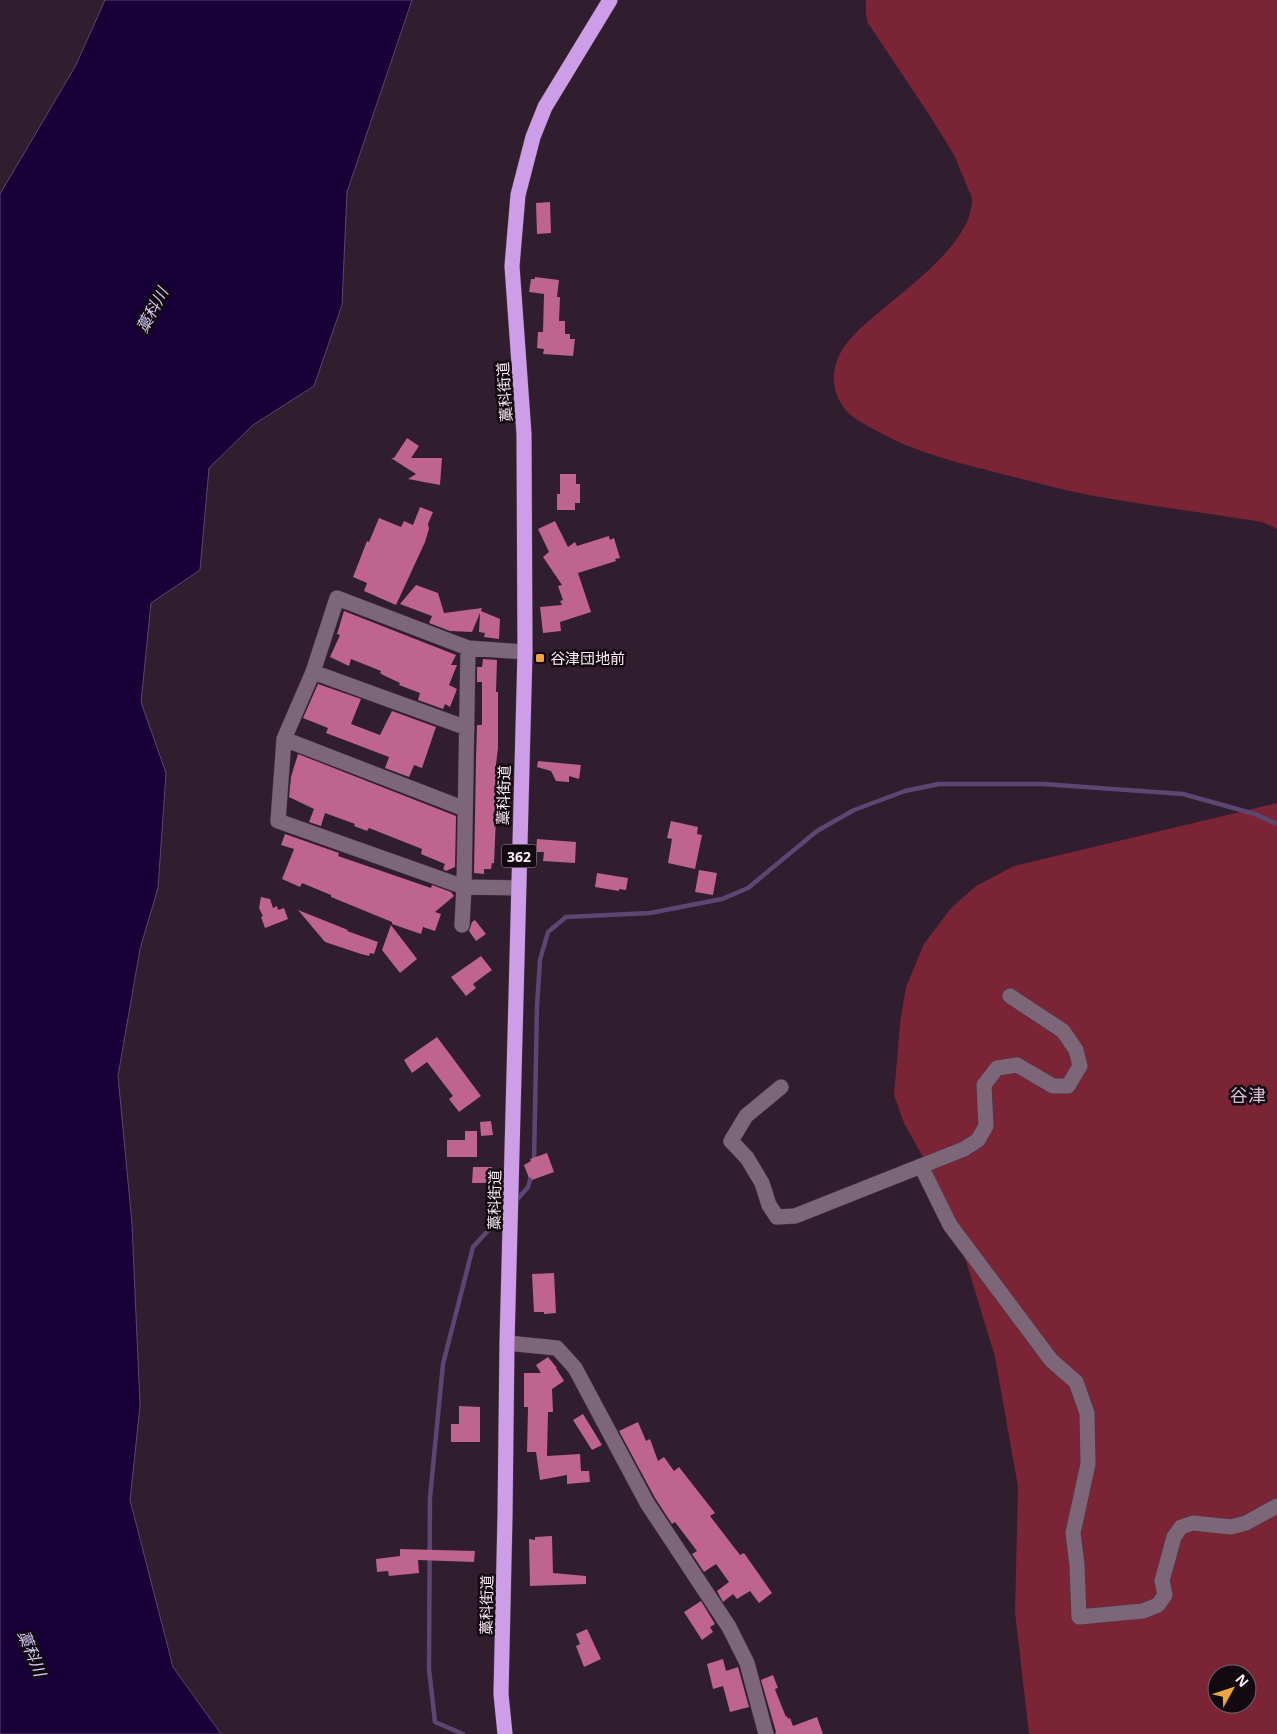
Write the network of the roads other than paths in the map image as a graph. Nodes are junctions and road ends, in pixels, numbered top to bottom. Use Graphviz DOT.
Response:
graph roads {
  1 [pos="610,0"];
  2 [pos="468,648"];
  3 [pos="525,652"];
  4 [pos="313,672"];
  5 [pos="466,728"];
  6 [pos="284,739"];
  7 [pos="465,809"];
  8 [pos="464,887"];
  9 [pos="518,888"];
  10 [pos="462,925"];
  11 [pos="1010,996"];
  12 [pos="781,1087"];
  13 [pos="921,1166"];
  14 [pos="507,1343"];
  15 [pos="1277,1506"];
  16 [pos="505,1734"];
  17 [pos="766,1734"];
  1 -- 3 [label="highway, 藁科街道 / 362"];
  2 -- 3 [label="street"];
  2 -- 4 [label="street"];
  2 -- 5 [label="street"];
  3 -- 9 [label="highway, 藁科街道 / 362"];
  4 -- 5 [label="street"];
  4 -- 6 [label="street"];
  5 -- 7 [label="street"];
  6 -- 7 [label="street"];
  6 -- 8 [label="street"];
  7 -- 8 [label="street"];
  8 -- 9 [label="street"];
  8 -- 10 [label="street"];
  9 -- 14 [label="highway, 藁科街道 / 362"];
  11 -- 13 [label="street"];
  12 -- 13 [label="street"];
  13 -- 15 [label="street"];
  14 -- 16 [label="highway, 藁科街道 / 362"];
  14 -- 17 [label="street"];
}
